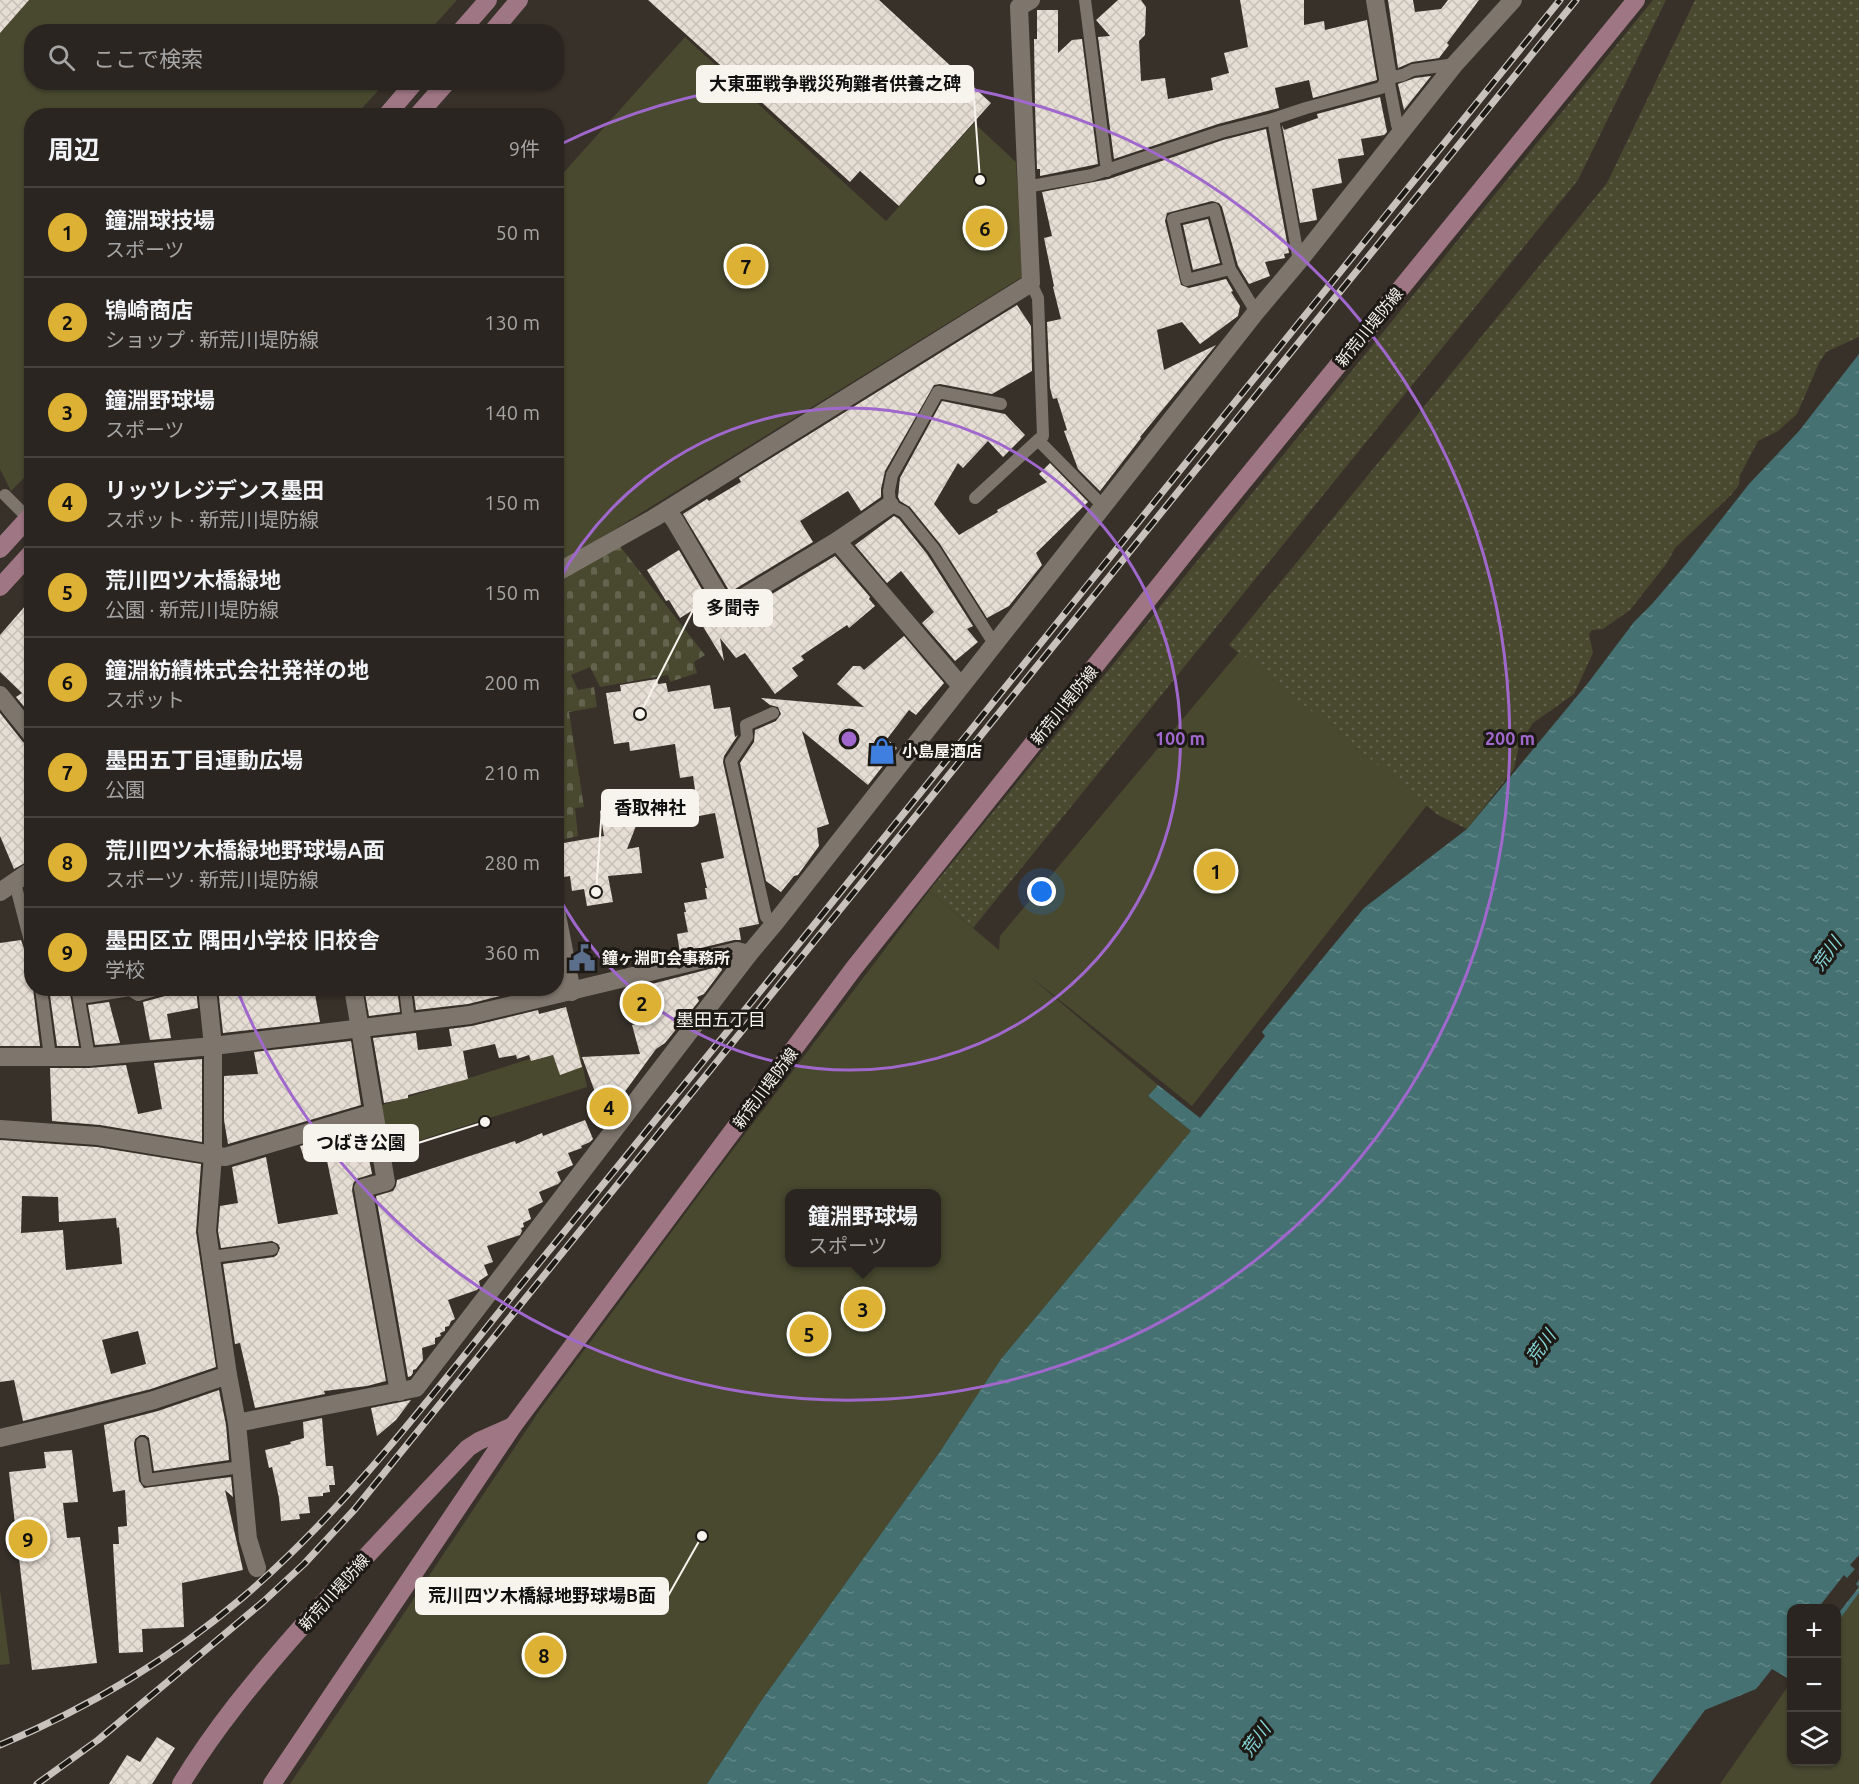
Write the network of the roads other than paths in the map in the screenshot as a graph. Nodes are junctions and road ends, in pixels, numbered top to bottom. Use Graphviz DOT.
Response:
graph roads {
  1 [pos="488,0"];
  2 [pos="519,0"];
  3 [pos="1031,0"];
  4 [pos="1085,0"];
  5 [pos="1375,0"];
  6 [pos="1513,0"];
  7 [pos="1636,0"];
  8 [pos="467,24"];
  9 [pos="499,24"];
  10 [pos="1455,64"];
  11 [pos="1388,78"];
  12 [pos="408,90"];
  13 [pos="440,90"];
  14 [pos="393,108"];
  15 [pos="424,108"];
  16 [pos="1274,118"];
  17 [pos="1402,131"];
  18 [pos="1107,171"];
  19 [pos="1026,186"];
  20 [pos="1299,261"];
  21 [pos="1230,269"];
  22 [pos="1031,282"];
  23 [pos="1256,312"];
  24 [pos="1001,404"];
  25 [pos="1038,441"];
  26 [pos="2,493"];
  27 [pos="975,498"];
  28 [pos="890,505"];
  29 [pos="1104,507"];
  30 [pos="667,510"];
  31 [pos="24,511"];
  32 [pos="24,522"];
  33 [pos="7,538"];
  34 [pos="837,541"];
  35 [pos="0,549"];
  36 [pos="24,561"];
  37 [pos="564,568"];
  38 [pos="0,587"];
  39 [pos="995,645"];
  40 [pos="961,686"];
  41 [pos="0,695"];
  42 [pos="773,713"];
  43 [pos="24,725"];
  44 [pos="24,876"];
  45 [pos="8,887"];
  46 [pos="775,923"];
  47 [pos="24,928"];
  48 [pos="564,951"];
  49 [pos="749,954"];
  50 [pos="572,992"];
  51 [pos="564,994"];
  52 [pos="42,996"];
  53 [pos="78,996"];
  54 [pos="208,996"];
  55 [pos="354,996"];
  56 [pos="406,996"];
  57 [pos="555,996"];
  58 [pos="409,1022"];
  59 [pos="359,1029"];
  60 [pos="213,1046"];
  61 [pos="0,1057"];
  62 [pos="50,1057"];
  63 [pos="88,1057"];
  64 [pos="374,1113"];
  65 [pos="0,1129"];
  66 [pos="213,1156"];
  67 [pos="272,1249"];
  68 [pos="212,1257"];
  69 [pos="228,1375"];
  70 [pos="399,1392"];
  71 [pos="237,1423"];
  72 [pos="513,1426"];
  73 [pos="0,1438"];
  74 [pos="142,1443"];
  75 [pos="241,1467"];
  76 [pos="257,1568"];
  77 [pos="181,1784"];
  78 [pos="272,1784"];
  1 -- 8 [label="main road"];
  2 -- 9 [label="main road"];
  3 -- 19 [label="street"];
  4 -- 18 [label="lane"];
  5 -- 11 [label="street"];
  6 -- 10 [label="street"];
  7 -- 72 [label="main road, 新荒川堤防線"];
  10 -- 11 [label="lane"];
  10 -- 17 [label="street"];
  11 -- 16 [label="lane"];
  11 -- 17 [label="lane"];
  12 -- 14 [label="main road"];
  13 -- 15 [label="main road"];
  16 -- 18 [label="lane"];
  16 -- 20 [label="lane"];
  17 -- 20 [label="street"];
  18 -- 19 [label="lane"];
  19 -- 22 [label="street"];
  20 -- 23 [label="street"];
  21 -- 21 [label="lane"];
  21 -- 23 [label="lane"];
  22 -- 25 [label="lane"];
  22 -- 30 [label="street"];
  23 -- 29 [label="street"];
  24 -- 28 [label="lane"];
  25 -- 27 [label="lane"];
  25 -- 29 [label="lane"];
  26 -- 31 [label="lane"];
  28 -- 34 [label="street"];
  28 -- 39 [label="lane"];
  29 -- 39 [label="street"];
  30 -- 34 [label="street"];
  30 -- 37 [label="street"];
  32 -- 33 [label="main road"];
  33 -- 35 [label="main road"];
  34 -- 40 [label="street"];
  36 -- 38 [label="main road"];
  39 -- 40 [label="street"];
  40 -- 46 [label="street"];
  41 -- 43 [label="street"];
  42 -- 46 [label="lane"];
  44 -- 45 [label="street"];
  45 -- 47 [label="lane"];
  46 -- 49 [label="street"];
  48 -- 50 [label="street"];
  49 -- 50 [label="street"];
  49 -- 70 [label="street"];
  50 -- 51 [label="street"];
  52 -- 62 [label="lane"];
  53 -- 63 [label="lane"];
  54 -- 60 [label="street"];
  55 -- 59 [label="street"];
  56 -- 58 [label="lane"];
  57 -- 58 [label="street"];
  58 -- 59 [label="street"];
  59 -- 60 [label="street"];
  59 -- 64 [label="street"];
  60 -- 63 [label="street"];
  60 -- 66 [label="street"];
  61 -- 62 [label="street"];
  62 -- 63 [label="street"];
  64 -- 66 [label="street"];
  64 -- 70 [label="street"];
  65 -- 66 [label="street"];
  66 -- 68 [label="street"];
  67 -- 68 [label="lane"];
  68 -- 69 [label="street"];
  69 -- 71 [label="street"];
  69 -- 73 [label="street"];
  70 -- 71 [label="street"];
  71 -- 75 [label="street"];
  72 -- 77 [label="main road, 新荒川堤防線"];
  72 -- 78 [label="main road, 新荒川堤防線"];
  74 -- 75 [label="lane"];
  75 -- 76 [label="street"];
}
